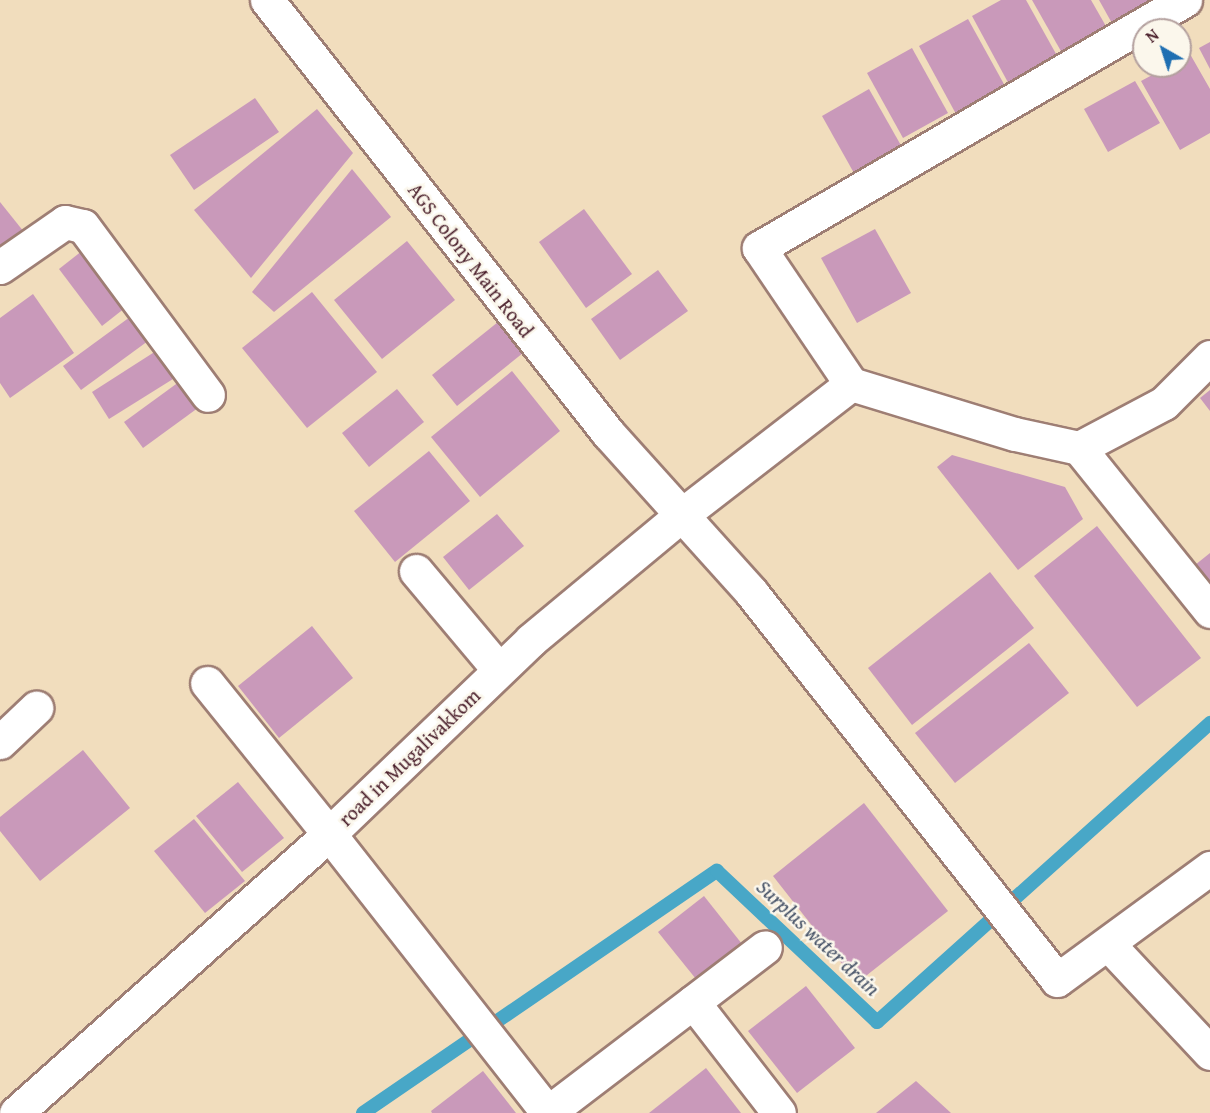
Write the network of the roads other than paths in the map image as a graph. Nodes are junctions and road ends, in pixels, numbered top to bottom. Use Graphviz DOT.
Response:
graph roads {
  1 [pos="1185,0"];
  2 [pos="278,3"];
  3 [pos="0,267"];
  4 [pos="1210,357"];
  5 [pos="851,384"];
  6 [pos="208,394"];
  7 [pos="1079,448"];
  8 [pos="679,517"];
  9 [pos="416,571"];
  10 [pos="1210,612"];
  11 [pos="499,670"];
  12 [pos="207,683"];
  13 [pos="36,708"];
  14 [pos="0,742"];
  15 [pos="328,834"];
  16 [pos="1210,868"];
  17 [pos="1109,945"];
  18 [pos="765,947"];
  19 [pos="693,1002"];
  20 [pos="1210,1053"];
  21 [pos="549,1112"];
  22 [pos="16,1113"];
  23 [pos="779,1113"];
  1 -- 5 [label="street"];
  2 -- 8 [label="street, AGS Colony Main Road"];
  3 -- 6 [label="street"];
  4 -- 7 [label="street"];
  5 -- 7 [label="street"];
  5 -- 8 [label="street, road in Mugalivakkom"];
  7 -- 10 [label="street"];
  8 -- 11 [label="street, road in Mugalivakkom"];
  8 -- 17 [label="street, AGS Colony Main Road"];
  9 -- 11 [label="street"];
  11 -- 15 [label="street, road in Mugalivakkom"];
  12 -- 15 [label="street"];
  13 -- 14 [label="street"];
  15 -- 21 [label="street, road in Mugalivakkom"];
  15 -- 22 [label="street"];
  16 -- 17 [label="street"];
  17 -- 20 [label="street"];
  18 -- 19 [label="street"];
  19 -- 21 [label="street"];
  19 -- 23 [label="street"];
}
